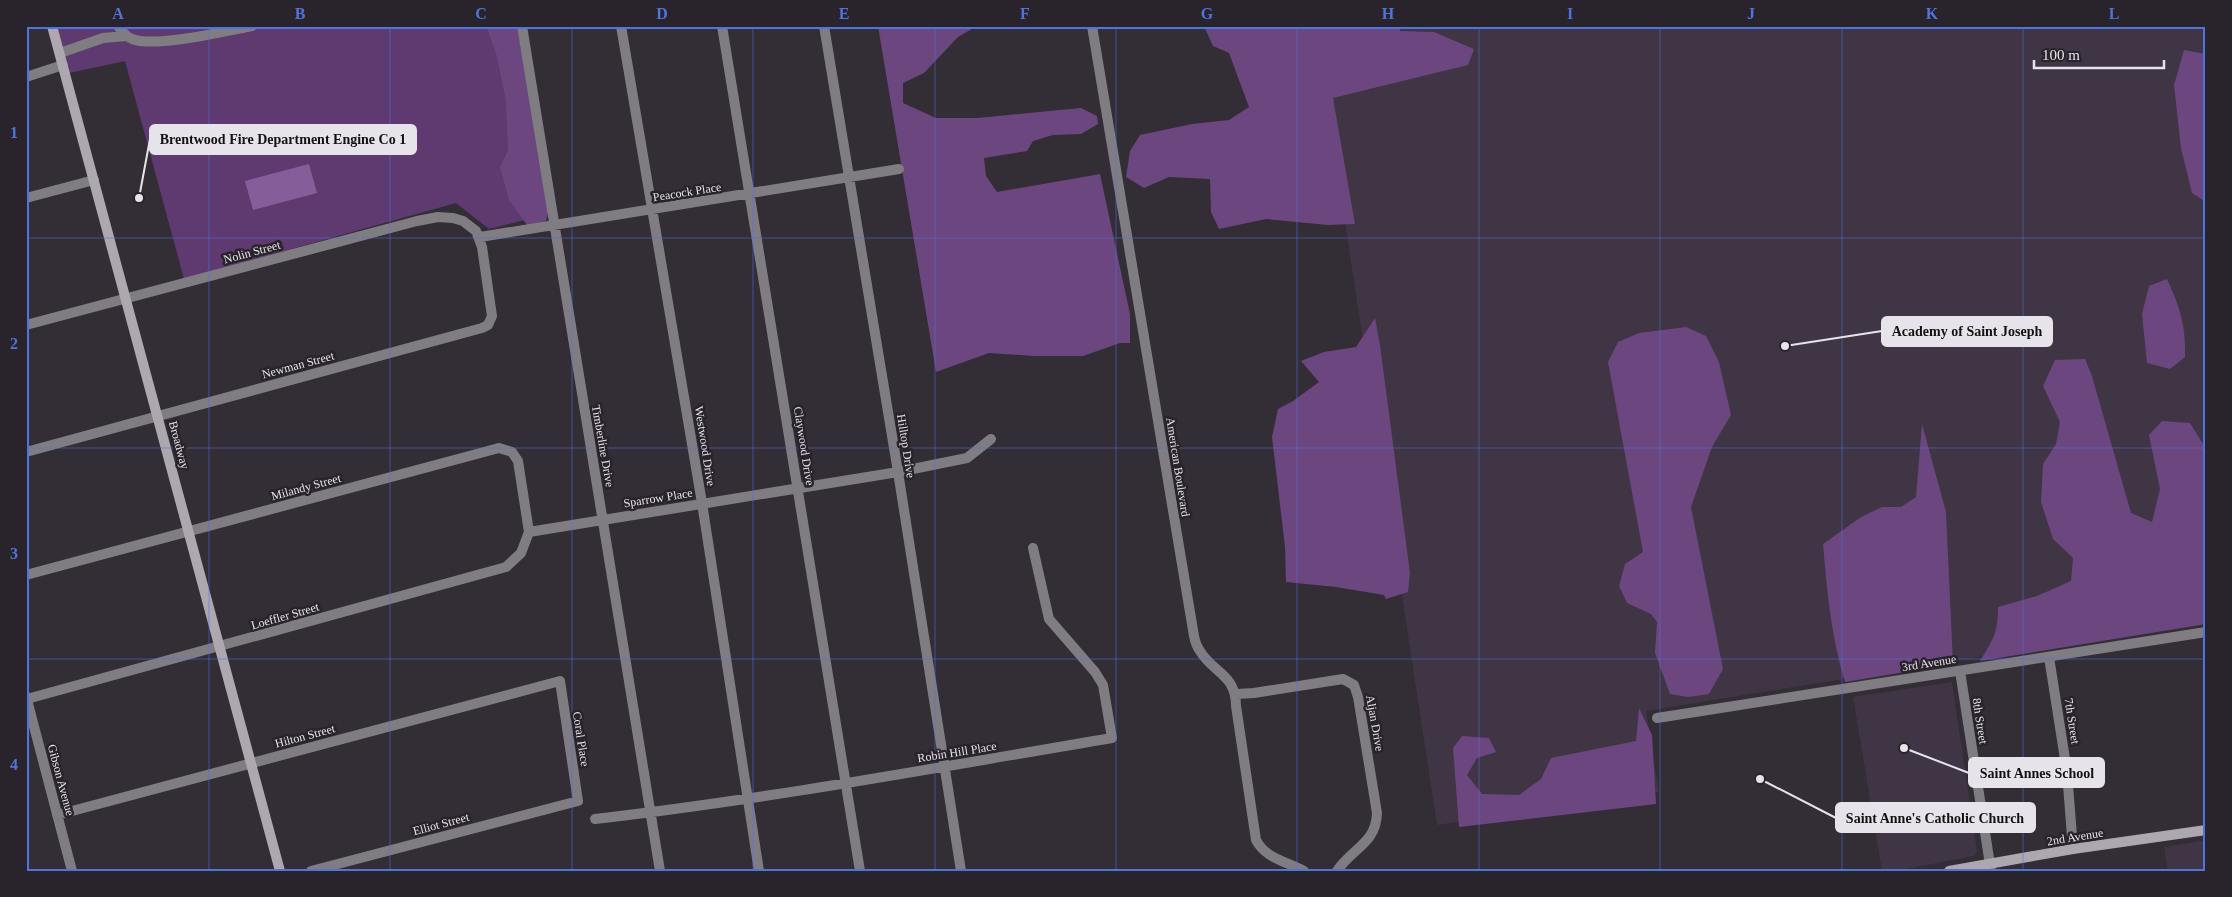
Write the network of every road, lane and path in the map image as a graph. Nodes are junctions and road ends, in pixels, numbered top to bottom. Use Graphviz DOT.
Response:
graph roads {
  1 [pos="52,26"];
  2 [pos="118,26"];
  3 [pos="252,26"];
  4 [pos="522,26"];
  5 [pos="621,26"];
  6 [pos="722,26"];
  7 [pos="824,26"];
  8 [pos="1092,26"];
  9 [pos="126,36"];
  10 [pos="60,53"];
  11 [pos="63,65"];
  12 [pos="26,77"];
  13 [pos="899,169"];
  14 [pos="849,177"];
  15 [pos="94,180"];
  16 [pos="750,194"];
  17 [pos="26,198"];
  18 [pos="653,210"];
  19 [pos="555,225"];
  20 [pos="480,237"];
  21 [pos="127,298"];
  22 [pos="26,325"];
  23 [pos="159,416"];
  24 [pos="991,439"];
  25 [pos="26,452"];
  26 [pos="898,472"];
  27 [pos="798,487"];
  28 [pos="702,503"];
  29 [pos="603,519"];
  30 [pos="190,532"];
  31 [pos="530,532"];
  32 [pos="1033,548"];
  33 [pos="26,575"];
  34 [pos="2206,632"];
  35 [pos="220,647"];
  36 [pos="2049,657"];
  37 [pos="1960,671"];
  38 [pos="560,681"];
  39 [pos="1236,694"];
  40 [pos="27,698"];
  41 [pos="1657,718"];
  42 [pos="31,732"];
  43 [pos="251,764"];
  44 [pos="944,766"];
  45 [pos="846,783"];
  46 [pos="748,797"];
  47 [pos="578,801"];
  48 [pos="650,813"];
  49 [pos="57,815"];
  50 [pos="594,819"];
  51 [pos="2206,830"];
  52 [pos="2073,849"];
  53 [pos="1990,867"];
  54 [pos="72,871"];
  55 [pos="280,871"];
  56 [pos="311,871"];
  57 [pos="660,871"];
  58 [pos="759,871"];
  59 [pos="860,871"];
  60 [pos="961,871"];
  61 [pos="1304,871"];
  62 [pos="1337,871"];
  63 [pos="1949,871"];
  1 -- 10 [label="street, Broadway"];
  2 -- 9 [label="street"];
  3 -- 9 [label="street"];
  4 -- 19 [label="street, Timberline Drive"];
  5 -- 18 [label="street, Westwood Drive"];
  6 -- 16 [label="street, Claywood Drive"];
  7 -- 14 [label="street, Hilltop Drive"];
  8 -- 39 [label="street, American Boulevard"];
  9 -- 10 [label="street"];
  10 -- 11 [label="street, Broadway"];
  11 -- 12 [label="street"];
  11 -- 15 [label="street, Broadway"];
  13 -- 14 [label="street, Peacock Place"];
  14 -- 16 [label="street, Peacock Place"];
  14 -- 26 [label="street, Hilltop Drive"];
  15 -- 17 [label="street"];
  15 -- 21 [label="street, Broadway"];
  16 -- 18 [label="street, Peacock Place"];
  16 -- 27 [label="street, Claywood Drive"];
  18 -- 19 [label="street, Peacock Place"];
  18 -- 28 [label="street, Westwood Drive"];
  19 -- 20 [label="street, Peacock Place"];
  19 -- 29 [label="street, Timberline Drive"];
  20 -- 21 [label="street, Nolin Street"];
  20 -- 23 [label="street, Newman Street"];
  21 -- 22 [label="street, Nolin Street"];
  21 -- 23 [label="street, Broadway"];
  23 -- 25 [label="street, Newman Street"];
  23 -- 30 [label="street, Broadway"];
  24 -- 26 [label="street, Sparrow Place"];
  26 -- 27 [label="street, Sparrow Place"];
  26 -- 44 [label="street, Hilltop Drive"];
  27 -- 28 [label="street, Sparrow Place"];
  27 -- 45 [label="street, Claywood Drive"];
  28 -- 29 [label="street, Sparrow Place"];
  28 -- 46 [label="street, Westwood Drive"];
  29 -- 31 [label="street, Sparrow Place"];
  29 -- 48 [label="street, Timberline Drive"];
  30 -- 31 [label="street, Milandy Street"];
  30 -- 33 [label="street, Milandy Street"];
  30 -- 35 [label="street, Broadway"];
  31 -- 35 [label="street, Loeffler Street"];
  32 -- 44 [label="street, Robin Hill Place"];
  34 -- 36 [label="street, 3rd Avenue"];
  35 -- 40 [label="street, Loeffler Street"];
  35 -- 43 [label="street, Broadway"];
  36 -- 37 [label="street, 3rd Avenue"];
  36 -- 52 [label="street, 7th Street"];
  37 -- 41 [label="street, 3rd Avenue"];
  37 -- 53 [label="street, 8th Street"];
  38 -- 43 [label="street, Hilton Street"];
  38 -- 47 [label="street, Coral Place"];
  39 -- 61 [label="street, American Boulevard"];
  39 -- 62 [label="street, Aljan Drive"];
  40 -- 42 [label="street, Gibson Avenue"];
  42 -- 49 [label="street, Gibson Avenue"];
  43 -- 49 [label="street, Hilton Street"];
  43 -- 55 [label="street, Broadway"];
  44 -- 45 [label="street, Robin Hill Place"];
  44 -- 60 [label="street, Hilltop Drive"];
  45 -- 46 [label="street, Robin Hill Place"];
  45 -- 59 [label="street, Claywood Drive"];
  46 -- 48 [label="street, Robin Hill Place"];
  46 -- 58 [label="street, Westwood Drive"];
  47 -- 56 [label="street, Elliot Street"];
  48 -- 50 [label="street, Robin Hill Place"];
  48 -- 57 [label="street, Timberline Drive"];
  49 -- 54 [label="street, Gibson Avenue"];
  51 -- 52 [label="street, 2nd Avenue"];
  52 -- 53 [label="street, 2nd Avenue"];
  53 -- 63 [label="street, 2nd Avenue"];
}
